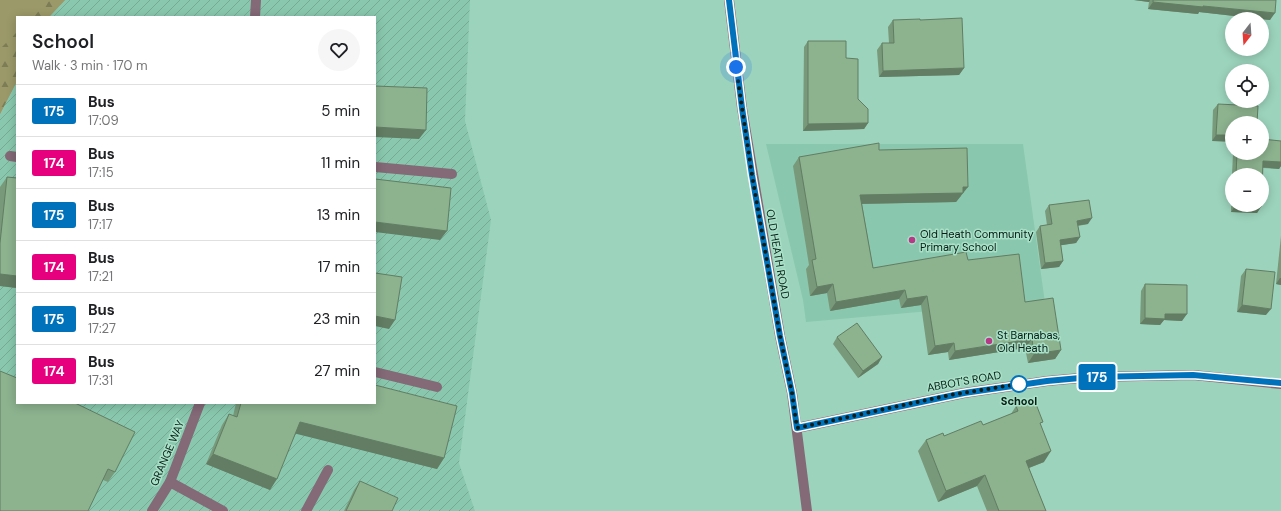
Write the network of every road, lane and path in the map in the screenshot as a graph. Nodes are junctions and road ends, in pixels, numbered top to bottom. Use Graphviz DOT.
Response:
graph roads {
  1 [pos="256,0"];
  2 [pos="729,0"];
  3 [pos="255,16"];
  4 [pos="376,167"];
  5 [pos="452,174"];
  6 [pos="376,372"];
  7 [pos="1281,384"];
  8 [pos="437,387"];
  9 [pos="200,404"];
  10 [pos="797,428"];
  11 [pos="328,470"];
  12 [pos="170,482"];
  13 [pos="152,511"];
  14 [pos="223,511"];
  15 [pos="306,511"];
  16 [pos="807,511"];
  1 -- 3 [label="street"];
  2 -- 10 [label="street, OLD HEATH ROAD"];
  4 -- 5 [label="street"];
  6 -- 8 [label="street"];
  7 -- 10 [label="street, ABBOT'S ROAD"];
  9 -- 12 [label="street, GRANGE WAY"];
  10 -- 16 [label="street, OLD HEATH ROAD"];
  11 -- 15 [label="street"];
  12 -- 13 [label="street, GRANGE WAY"];
  12 -- 14 [label="street"];
}
